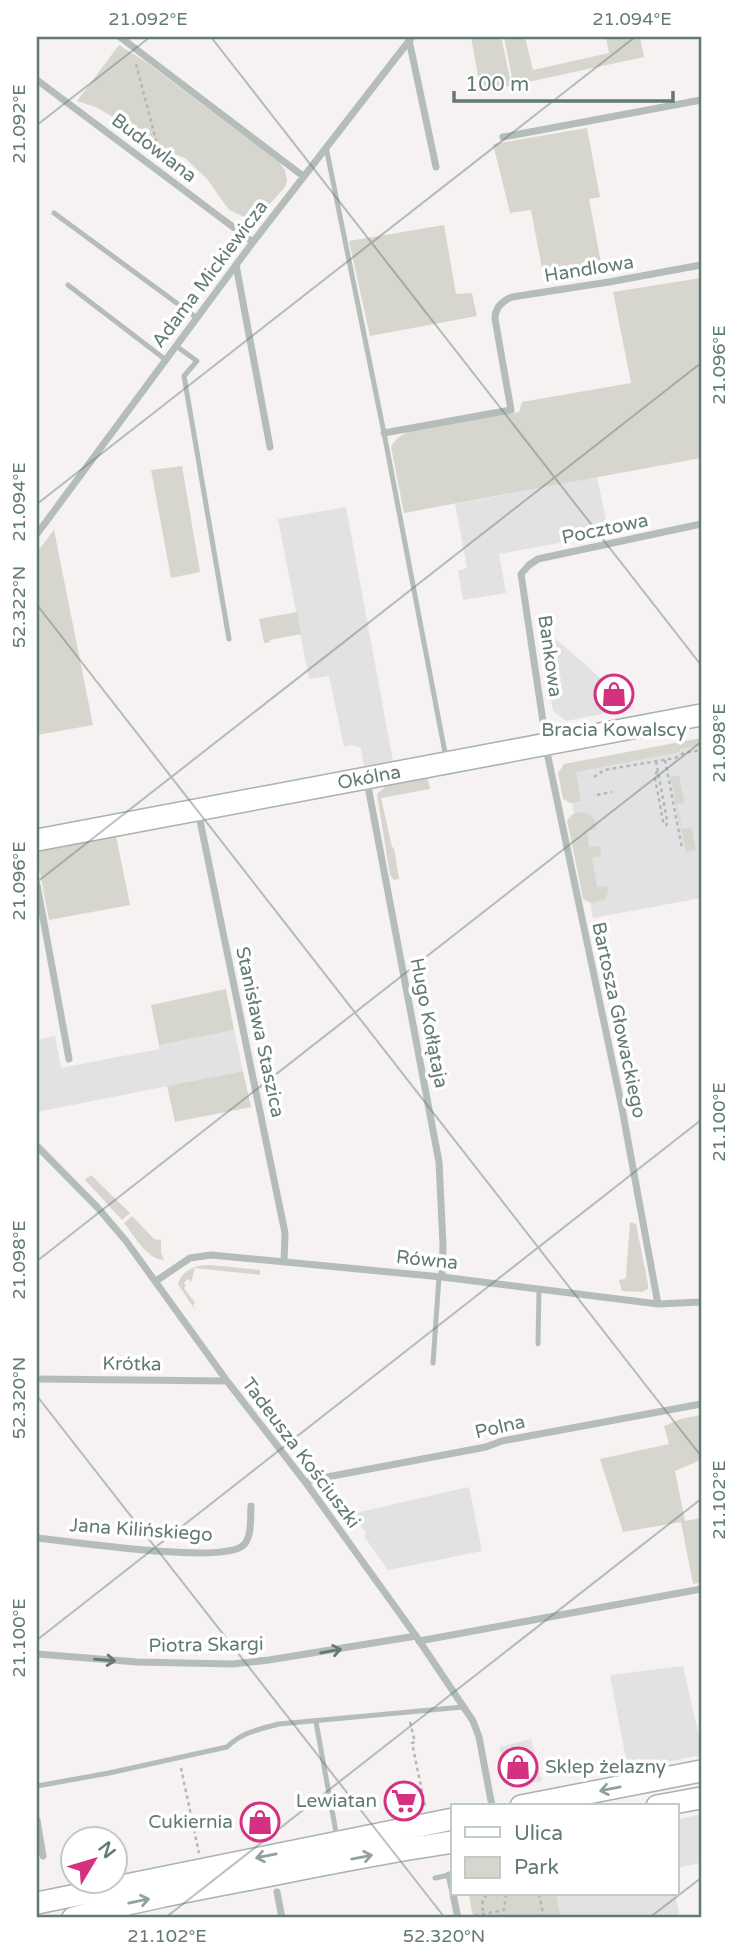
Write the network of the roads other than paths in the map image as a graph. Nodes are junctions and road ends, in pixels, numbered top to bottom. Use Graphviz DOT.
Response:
graph roads {
  1 [pos="120,37"];
  2 [pos="411,38"];
  3 [pos="37,80"];
  4 [pos="701,100"];
  5 [pos="503,136"];
  6 [pos="326,147"];
  7 [pos="436,167"];
  8 [pos="303,176"];
  9 [pos="54,214"];
  10 [pos="253,242"];
  11 [pos="236,265"];
  12 [pos="701,265"];
  13 [pos="68,285"];
  14 [pos="197,318"];
  15 [pos="176,346"];
  16 [pos="166,359"];
  17 [pos="384,433"];
  18 [pos="270,447"];
  19 [pos="701,524"];
  20 [pos="37,534"];
  21 [pos="522,574"];
  22 [pos="229,639"];
  23 [pos="701,715"];
  24 [pos="545,743"];
  25 [pos="447,761"];
  26 [pos="366,777"];
  27 [pos="198,810"];
  28 [pos="37,840"];
  29 [pos="37,885"];
  30 [pos="69,1059"];
  31 [pos="37,1146"];
  32 [pos="284,1262"];
  33 [pos="441,1277"];
  34 [pos="156,1281"];
  35 [pos="539,1290"];
  36 [pos="701,1302"];
  37 [pos="658,1304"];
  38 [pos="538,1344"];
  39 [pos="433,1363"];
  40 [pos="37,1380"];
  41 [pos="227,1381"];
  42 [pos="701,1404"];
  43 [pos="306,1483"];
  44 [pos="250,1506"];
  45 [pos="37,1538"];
  46 [pos="701,1590"];
  47 [pos="418,1639"];
  48 [pos="37,1654"];
  49 [pos="464,1707"];
  50 [pos="316,1722"];
  51 [pos="701,1771"];
  52 [pos="37,1786"];
  53 [pos="701,1798"];
  54 [pos="492,1804"];
  55 [pos="532,1804"];
  56 [pos="668,1804"];
  57 [pos="451,1819"];
  58 [pos="37,1820"];
  59 [pos="337,1842"];
  60 [pos="451,1842"];
  61 [pos="43,1856"];
  62 [pos="449,1875"];
  63 [pos="435,1878"];
  64 [pos="451,1884"];
  65 [pos="277,1892"];
  66 [pos="454,1896"];
  67 [pos="37,1903"];
  68 [pos="73,1918"];
  69 [pos="282,1918"];
  70 [pos="460,1918"];
  1 -- 8 [label="street"];
  2 -- 6 [label="street, Adama Mickiewicza"];
  2 -- 7 [label="street"];
  3 -- 10 [label="street, Budowlana"];
  4 -- 5 [label="street"];
  6 -- 8 [label="street, Adama Mickiewicza"];
  6 -- 17 [label="lane"];
  8 -- 10 [label="street, Adama Mickiewicza"];
  9 -- 14 [label="lane"];
  10 -- 11 [label="street, Adama Mickiewicza"];
  11 -- 14 [label="street, Adama Mickiewicza"];
  11 -- 18 [label="street"];
  12 -- 17 [label="street, Handlowa"];
  13 -- 16 [label="lane"];
  14 -- 15 [label="street, Adama Mickiewicza"];
  15 -- 16 [label="street, Adama Mickiewicza"];
  15 -- 22 [label="lane"];
  16 -- 20 [label="street, Adama Mickiewicza"];
  17 -- 25 [label="lane"];
  19 -- 21 [label="street, Pocztowa"];
  21 -- 24 [label="street, Bankowa"];
  23 -- 24 [label="main road, Okólna"];
  24 -- 25 [label="main road, Okólna"];
  24 -- 37 [label="street, Bartosza Głowackiego"];
  25 -- 26 [label="main road, Okólna"];
  26 -- 27 [label="main road, Okólna"];
  26 -- 33 [label="street, Hugo Kołłątaja"];
  27 -- 28 [label="main road, Okólna"];
  27 -- 32 [label="street, Stanisława Staszica"];
  29 -- 30 [label="street"];
  31 -- 34 [label="street, Tadeusza Kościuszki"];
  32 -- 33 [label="street, Równa"];
  32 -- 34 [label="street, Równa"];
  33 -- 35 [label="street, Równa"];
  33 -- 39 [label="lane"];
  34 -- 41 [label="street, Tadeusza Kościuszki"];
  35 -- 37 [label="street, Równa"];
  35 -- 38 [label="lane"];
  36 -- 37 [label="street, Równa"];
  40 -- 41 [label="street, Krótka"];
  41 -- 43 [label="street, Tadeusza Kościuszki"];
  42 -- 43 [label="street, Polna"];
  43 -- 47 [label="street, Tadeusza Kościuszki"];
  44 -- 45 [label="street, Jana Kilińskiego"];
  46 -- 47 [label="street, Piotra Skargi"];
  48 -- 47 [label="street, Piotra Skargi, one-way"];
  47 -- 49 [label="street, Tadeusza Kościuszki"];
  49 -- 50 [label="lane"];
  49 -- 54 [label="street, Tadeusza Kościuszki"];
  50 -- 52 [label="lane"];
  50 -- 59 [label="lane"];
  51 -- 55 [label="main road, one-way"];
  53 -- 56 [label="main road"];
  57 -- 59 [label="main road"];
  58 -- 61 [label="street"];
  59 -- 67 [label="main road, one-way"];
  68 -- 60 [label="main road, one-way"];
  62 -- 63 [label="lane"];
  62 -- 64 [label="street"];
  65 -- 69 [label="street"];
  66 -- 70 [label="street"];
}
